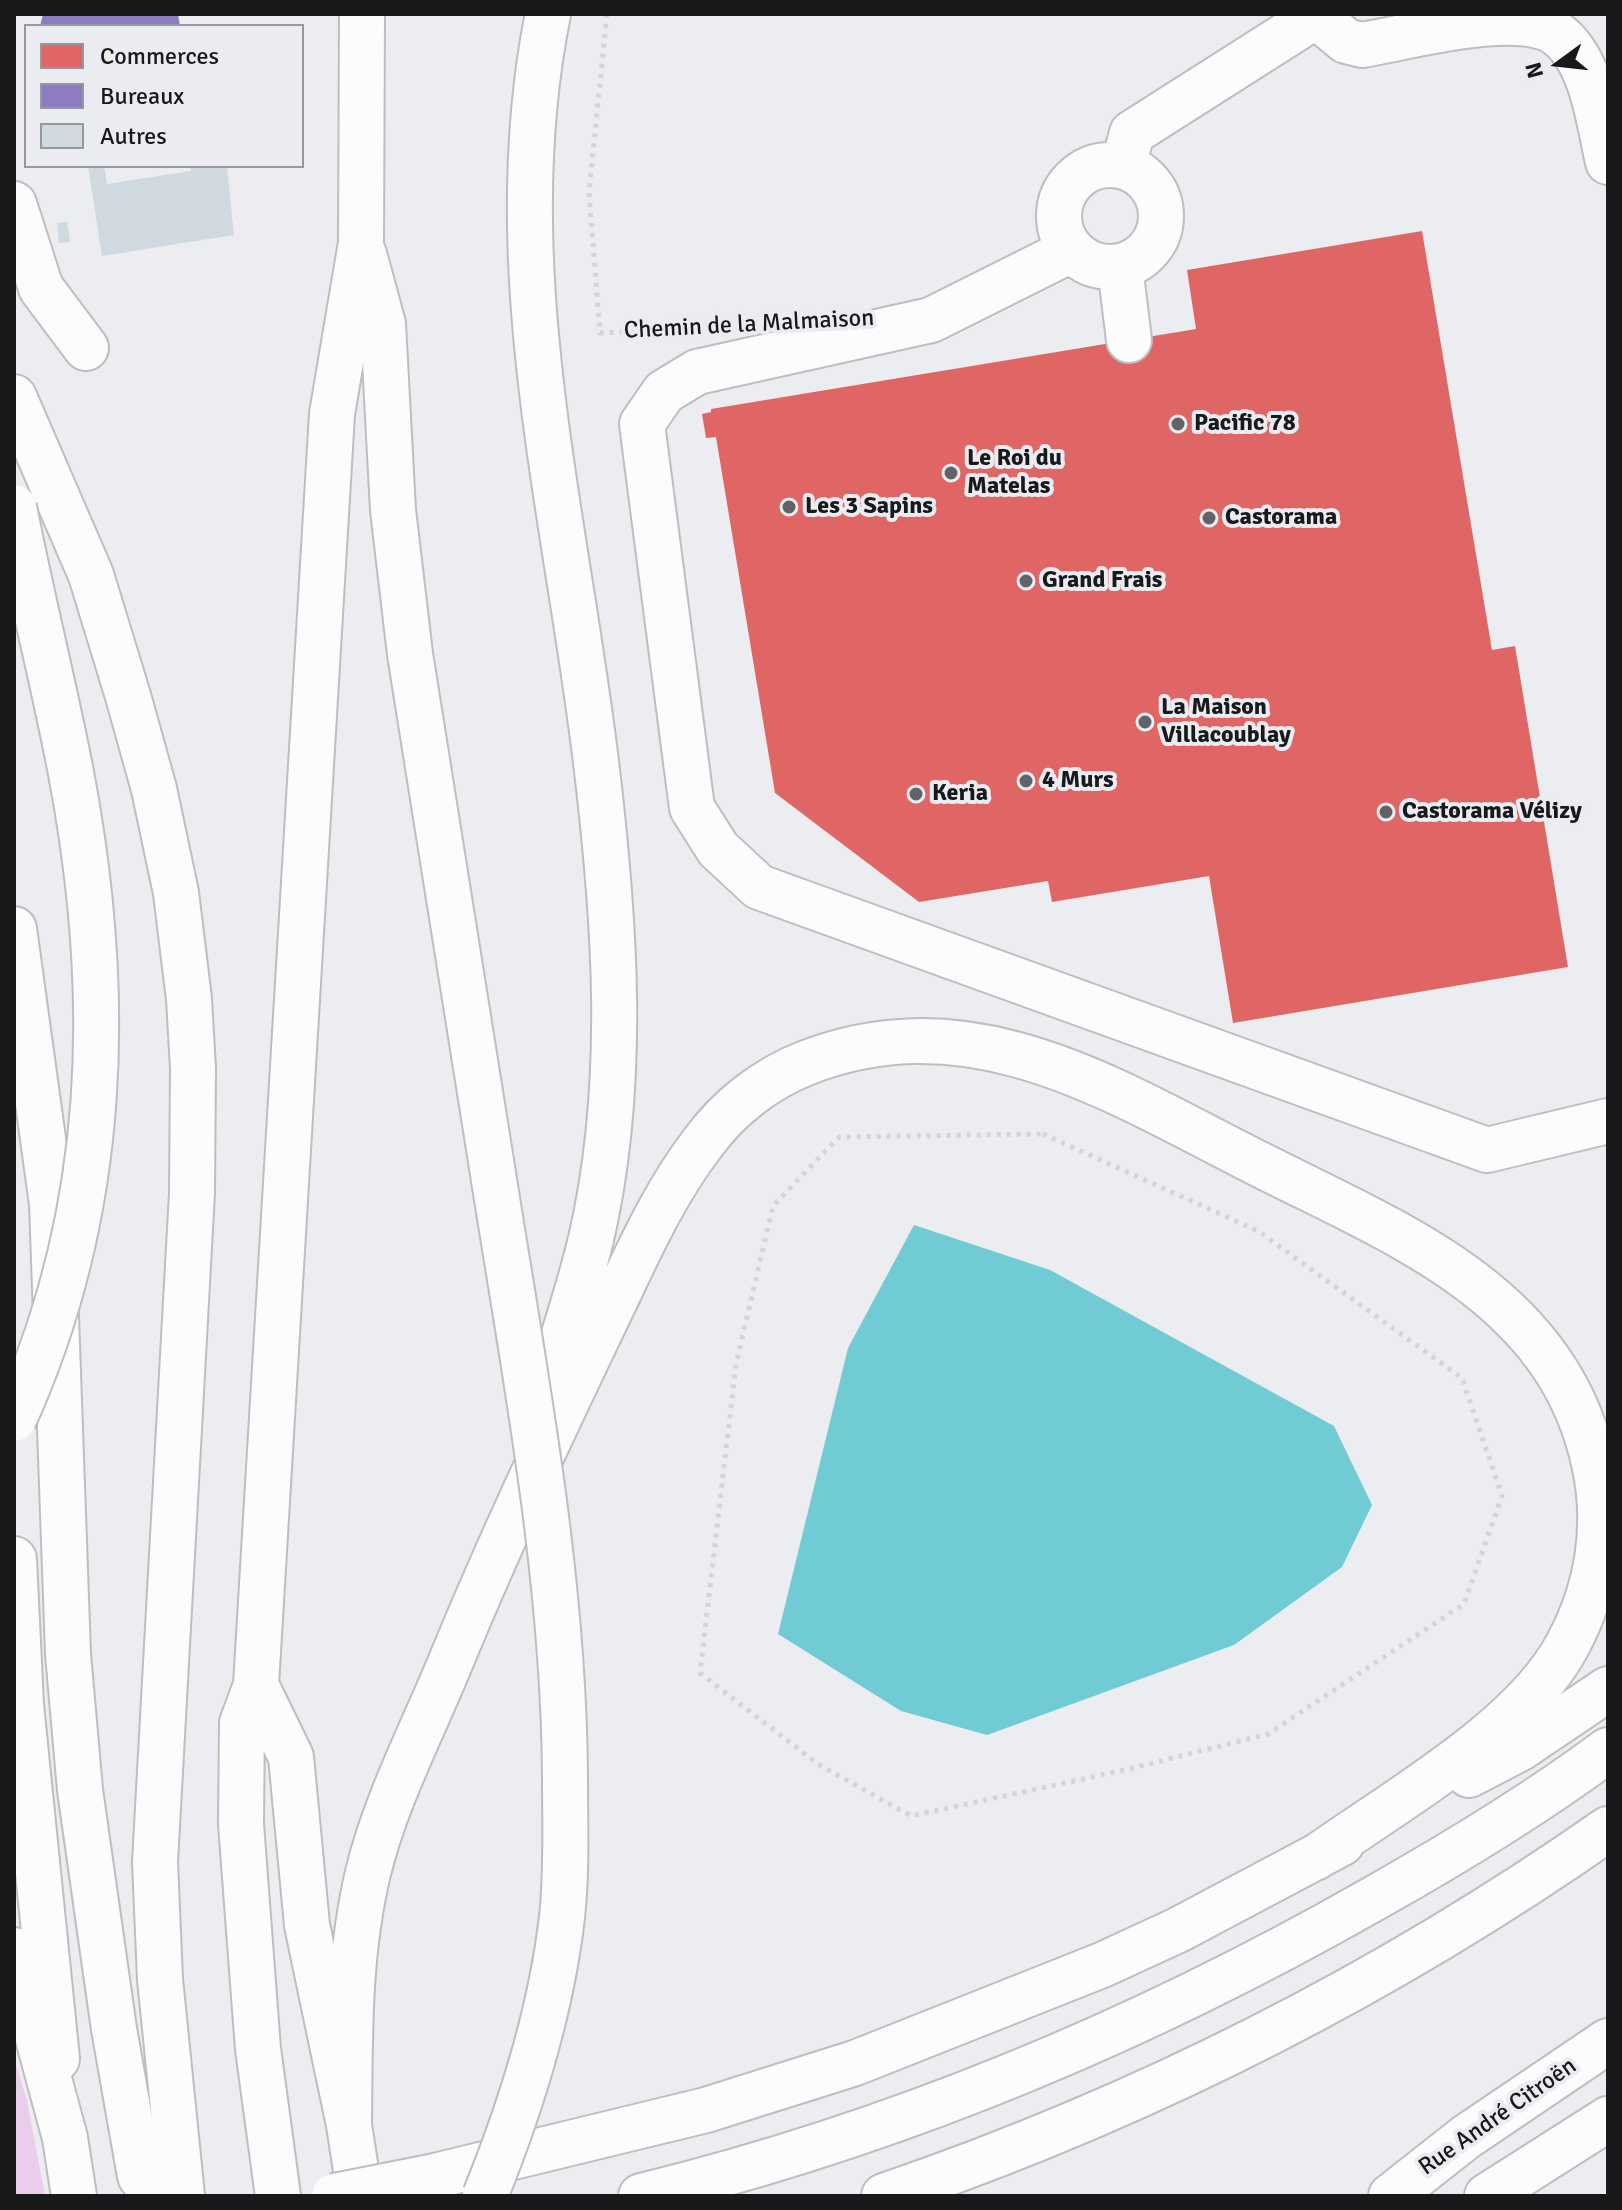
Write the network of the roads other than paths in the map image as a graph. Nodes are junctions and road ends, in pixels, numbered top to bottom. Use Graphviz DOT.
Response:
graph roads {
  1 [pos="362,14"];
  2 [pos="548,14"];
  3 [pos="1317,15"];
  4 [pos="1608,162"];
  5 [pos="1123,166"];
  6 [pos="14,204"];
  7 [pos="361,243"];
  8 [pos="1071,250"];
  9 [pos="1120,267"];
  10 [pos="1129,340"];
  11 [pos="86,348"];
  12 [pos="17,424"];
  13 [pos="14,507"];
  14 [pos="14,929"];
  15 [pos="1608,1121"];
  16 [pos="14,1419"];
  17 [pos="508,1523"];
  18 [pos="14,1559"];
  19 [pos="256,1685"];
  20 [pos="1608,1689"];
  21 [pos="1608,1750"];
  22 [pos="1608,1829"];
  23 [pos="1315,1858"];
  24 [pos="14,1950"];
  25 [pos="1608,2041"];
  26 [pos="1605,2122"];
  27 [pos="349,2125"];
  28 [pos="65,2138"];
  29 [pos="74,2196"];
  30 [pos="155,2196"];
  31 [pos="182,2196"];
  32 [pos="278,2196"];
  33 [pos="334,2196"];
  34 [pos="360,2196"];
  35 [pos="485,2196"];
  36 [pos="641,2196"];
  37 [pos="884,2196"];
  38 [pos="1391,2196"];
  39 [pos="1487,2196"];
  1 -- 7 [label="main road"];
  2 -- 17 [label="main road"];
  3 -- 4 [label="main road"];
  3 -- 5 [label="main road"];
  5 -- 8 [label="main road"];
  5 -- 9 [label="main road"];
  6 -- 11 [label="main road"];
  7 -- 19 [label="main road"];
  7 -- 35 [label="main road, bridge"];
  8 -- 9 [label="main road"];
  8 -- 15 [label="main road"];
  9 -- 10 [label="main road"];
  12 -- 31 [label="main road"];
  13 -- 16 [label="main road, bridge"];
  14 -- 30 [label="main road"];
  17 -- 23 [label="main road"];
  17 -- 27 [label="main road"];
  18 -- 28 [label="main road"];
  19 -- 27 [label="main road"];
  19 -- 32 [label="main road"];
  20 -- 23 [label="main road"];
  21 -- 36 [label="main road"];
  22 -- 37 [label="main road"];
  23 -- 33 [label="main road, bridge"];
  24 -- 28 [label="main road"];
  25 -- 38 [label="main road, Rue André Citroën"];
  26 -- 39 [label="main road"];
  27 -- 34 [label="main road"];
  28 -- 29 [label="main road"];
}
